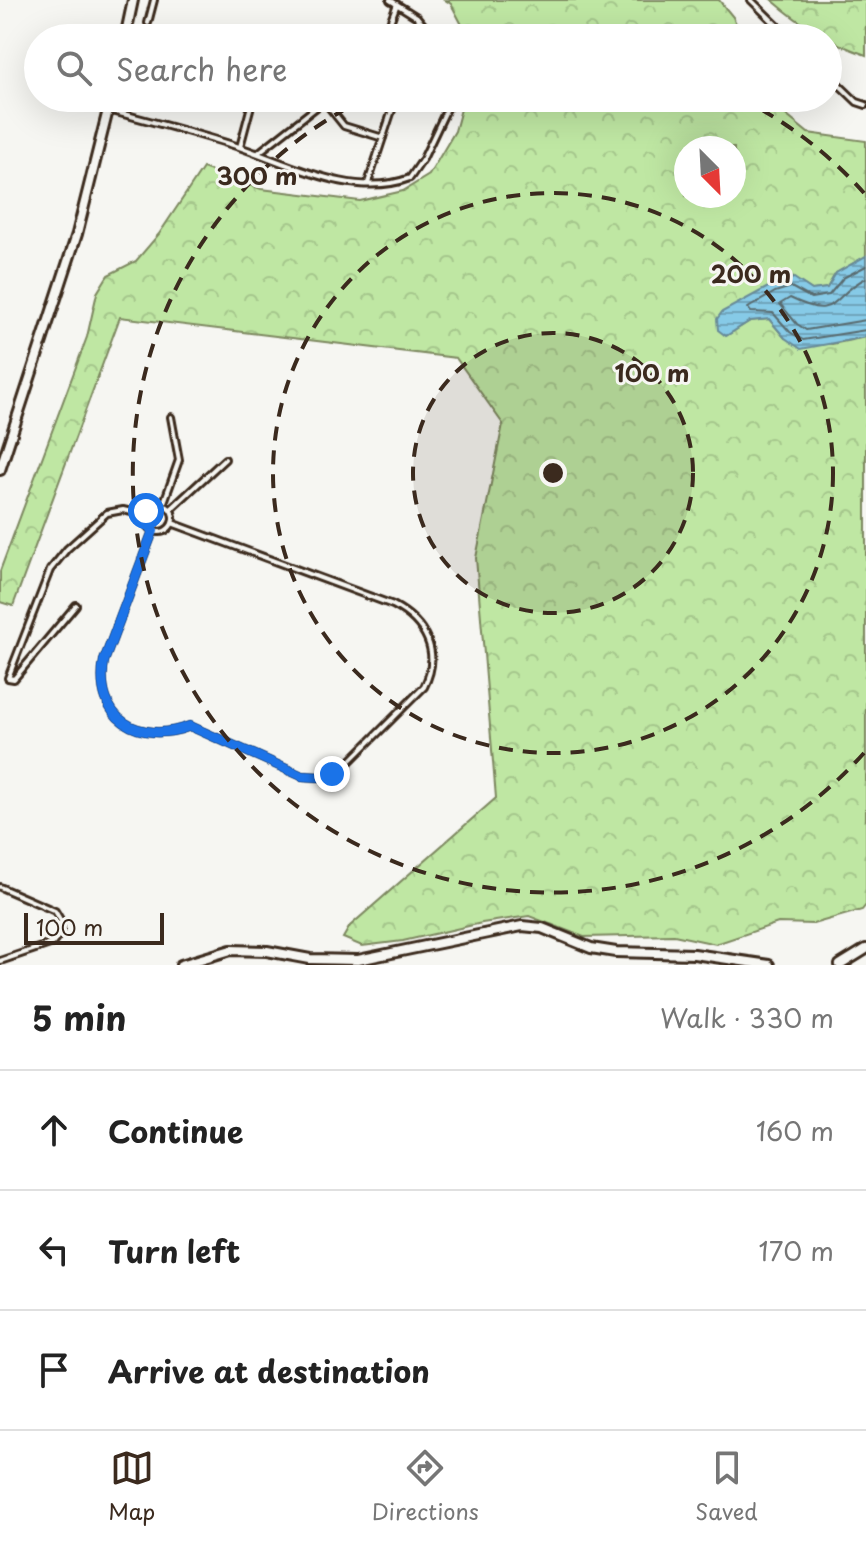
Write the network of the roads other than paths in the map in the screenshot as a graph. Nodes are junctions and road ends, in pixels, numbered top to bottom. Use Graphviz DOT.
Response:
graph roads {
  1 [pos="133,0"];
  2 [pos="154,0"];
  3 [pos="390,0"];
  4 [pos="751,0"];
  5 [pos="397,4"];
  6 [pos="148,23"];
  7 [pos="128,24"];
  8 [pos="389,24"];
  9 [pos="423,24"];
  10 [pos="776,24"];
  11 [pos="842,88"];
  12 [pos="866,105"];
  13 [pos="108,112"];
  14 [pos="115,112"];
  15 [pos="249,112"];
  16 [pos="311,112"];
  17 [pos="334,112"];
  18 [pos="391,112"];
  19 [pos="445,112"];
  20 [pos="383,138"];
  21 [pos="240,147"];
  22 [pos="258,153"];
  23 [pos="368,183"];
  24 [pos="171,417"];
  25 [pos="225,459"];
  26 [pos="0,470"];
  27 [pos="163,505"];
  28 [pos="170,510"];
  29 [pos="145,515"];
  30 [pos="172,523"];
  31 [pos="153,531"];
  32 [pos="76,605"];
  33 [pos="0,887"];
  34 [pos="866,949"];
  35 [pos="358,960"];
  36 [pos="0,961"];
  37 [pos="858,961"];
  38 [pos="186,964"];
  39 [pos="370,965"];
  40 [pos="769,965"];
  41 [pos="840,965"];
  1 -- 7 [label="street"];
  2 -- 6 [label="lane"];
  3 -- 5 [label="lane"];
  4 -- 10 [label="lane"];
  5 -- 8 [label="lane"];
  5 -- 9 [label="lane"];
  11 -- 12 [label="lane"];
  13 -- 26 [label="street"];
  14 -- 21 [label="lane"];
  15 -- 21 [label="lane"];
  16 -- 22 [label="lane"];
  17 -- 20 [label="lane"];
  18 -- 20 [label="lane"];
  19 -- 23 [label="lane"];
  20 -- 23 [label="lane"];
  21 -- 22 [label="lane"];
  22 -- 23 [label="lane"];
  24 -- 27 [label="lane"];
  25 -- 28 [label="lane"];
  27 -- 28 [label="lane"];
  27 -- 29 [label="lane"];
  28 -- 30 [label="lane"];
  29 -- 31 [label="lane"];
  29 -- 32 [label="lane"];
  30 -- 31 [label="lane"];
  30 -- 31 [label="lane"];
  33 -- 36 [label="lane"];
  34 -- 37 [label="street"];
  35 -- 38 [label="street"];
  35 -- 39 [label="street"];
  35 -- 40 [label="street"];
  37 -- 41 [label="street"];
}
